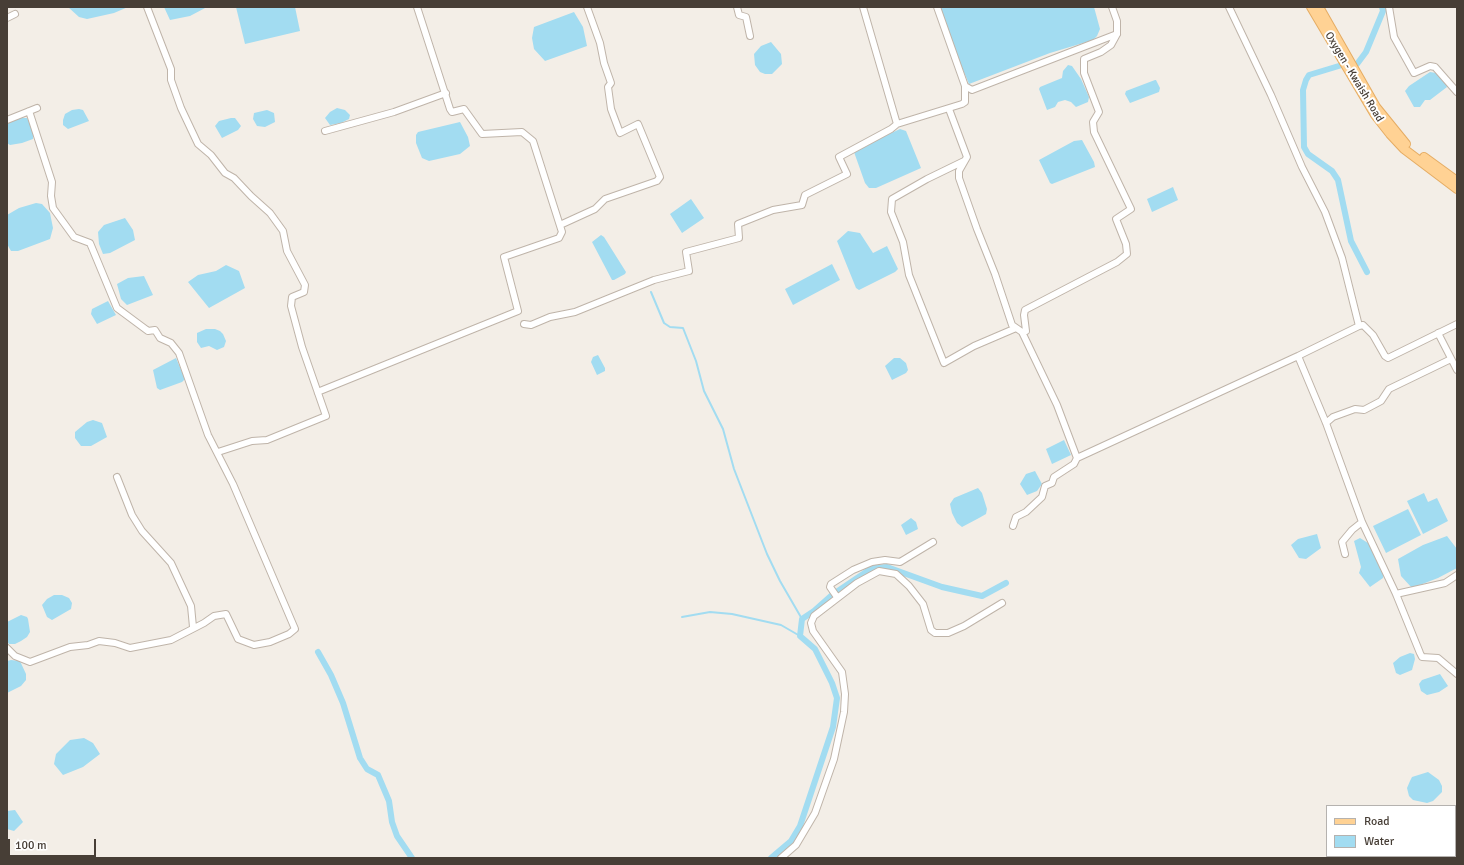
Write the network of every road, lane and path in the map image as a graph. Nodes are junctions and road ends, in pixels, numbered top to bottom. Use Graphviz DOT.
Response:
graph roads {
  1 [pos="147,7"];
  2 [pos="417,7"];
  3 [pos="587,7"];
  4 [pos="737,7"];
  5 [pos="863,7"];
  6 [pos="937,7"];
  7 [pos="1112,7"];
  8 [pos="1229,7"];
  9 [pos="1311,7"];
  10 [pos="1319,7"];
  11 [pos="1389,7"];
  12 [pos="15,14"];
  13 [pos="7,18"];
  14 [pos="1117,34"];
  15 [pos="750,36"];
  16 [pos="965,86"];
  17 [pos="1457,92"];
  18 [pos="446,93"];
  19 [pos="37,108"];
  20 [pos="949,109"];
  21 [pos="29,111"];
  22 [pos="7,120"];
  23 [pos="897,124"];
  24 [pos="325,131"];
  25 [pos="965,161"];
  26 [pos="1457,181"];
  27 [pos="1457,189"];
  28 [pos="560,225"];
  29 [pos="524,324"];
  30 [pos="1457,324"];
  31 [pos="1359,326"];
  32 [pos="1016,328"];
  33 [pos="1022,332"];
  34 [pos="1438,334"];
  35 [pos="1298,356"];
  36 [pos="1451,359"];
  37 [pos="1457,370"];
  38 [pos="318,394"];
  39 [pos="1326,423"];
  40 [pos="218,452"];
  41 [pos="1077,458"];
  42 [pos="117,477"];
  43 [pos="1362,522"];
  44 [pos="1013,526"];
  45 [pos="933,542"];
  46 [pos="1345,554"];
  47 [pos="1457,575"];
  48 [pos="1396,594"];
  49 [pos="837,597"];
  50 [pos="1002,603"];
  51 [pos="193,628"];
  52 [pos="7,648"];
  53 [pos="1456,672"];
  54 [pos="781,858"];
  1 -- 38 [label="street"];
  2 -- 18 [label="street"];
  3 -- 28 [label="street"];
  4 -- 15 [label="street"];
  5 -- 23 [label="street"];
  6 -- 16 [label="street"];
  7 -- 14 [label="street"];
  8 -- 31 [label="street"];
  9 -- 27 [label="main road, Oxygen - Kwaish Road"];
  10 -- 26 [label="main road, Oxygen - Kwaish Road"];
  11 -- 17 [label="street"];
  12 -- 13 [label="street"];
  14 -- 16 [label="street"];
  14 -- 33 [label="street"];
  16 -- 20 [label="street"];
  18 -- 24 [label="street"];
  18 -- 28 [label="street"];
  19 -- 21 [label="street"];
  20 -- 23 [label="street"];
  20 -- 25 [label="street"];
  21 -- 22 [label="street"];
  21 -- 40 [label="street"];
  23 -- 29 [label="street"];
  25 -- 32 [label="street"];
  25 -- 32 [label="street"];
  28 -- 38 [label="street"];
  30 -- 34 [label="street"];
  31 -- 34 [label="street"];
  31 -- 35 [label="street"];
  32 -- 33 [label="street"];
  33 -- 41 [label="street"];
  34 -- 36 [label="street"];
  35 -- 39 [label="street"];
  35 -- 41 [label="street"];
  36 -- 37 [label="street"];
  36 -- 39 [label="street"];
  38 -- 40 [label="street"];
  39 -- 43 [label="street"];
  40 -- 51 [label="street"];
  41 -- 44 [label="street"];
  42 -- 51 [label="street"];
  43 -- 46 [label="street"];
  43 -- 48 [label="street"];
  45 -- 49 [label="street"];
  47 -- 48 [label="street"];
  48 -- 53 [label="street"];
  49 -- 50 [label="street"];
  49 -- 54 [label="street"];
  51 -- 52 [label="street"];
}
